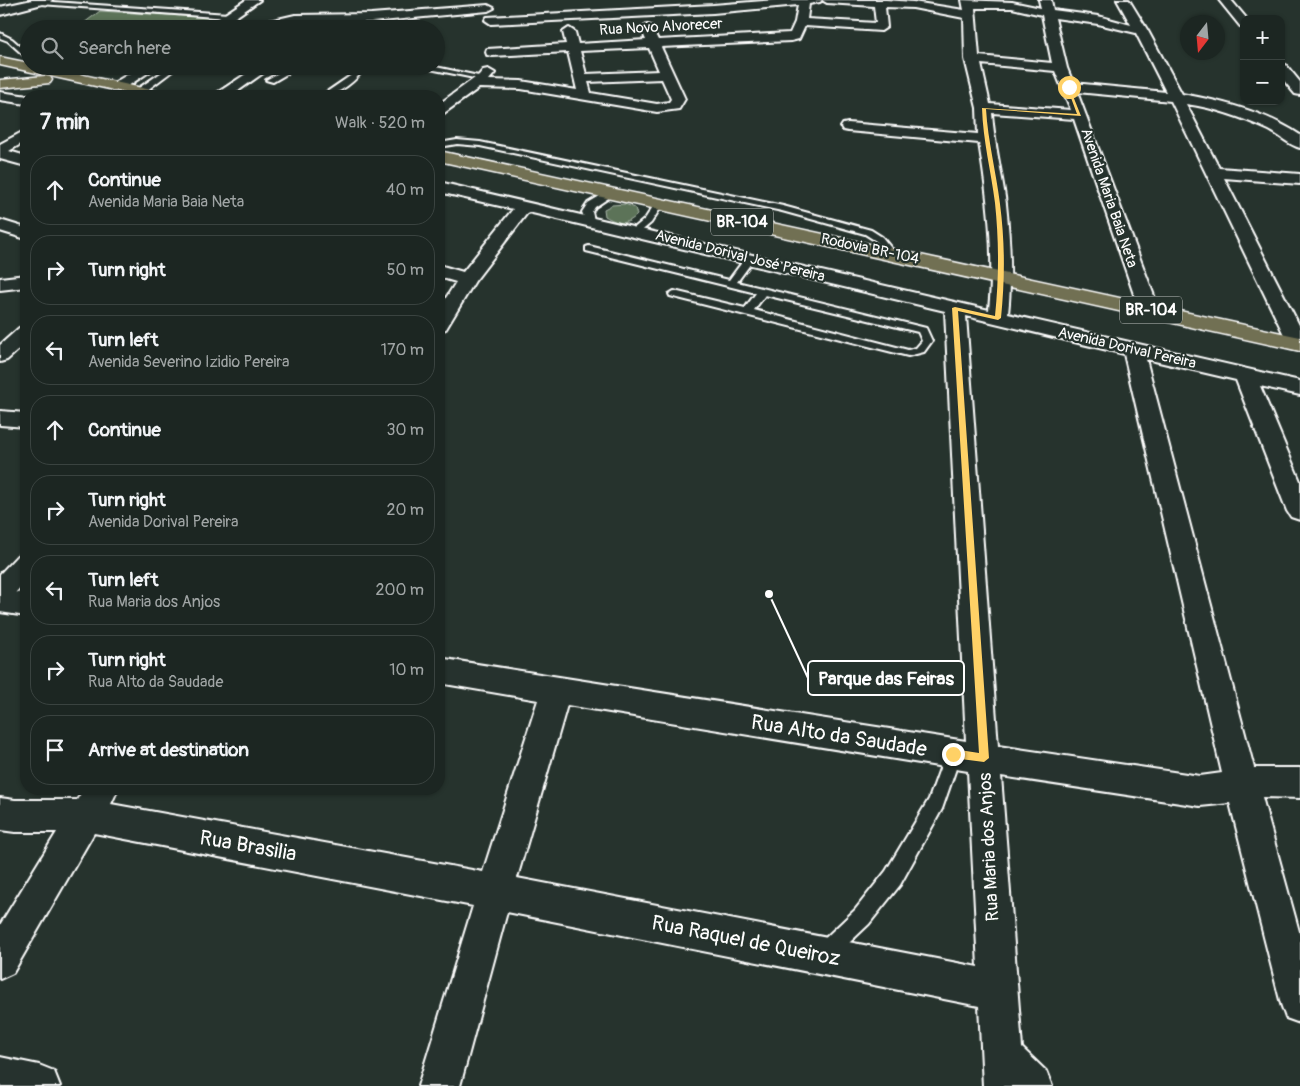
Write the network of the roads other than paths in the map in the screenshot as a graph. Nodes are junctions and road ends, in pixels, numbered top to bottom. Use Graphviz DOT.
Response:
graph roads {
  1 [pos="416,0"];
  2 [pos="562,0"];
  3 [pos="634,0"];
  4 [pos="810,0"];
  5 [pos="828,0"];
  6 [pos="1225,0"];
  7 [pos="43,1"];
  8 [pos="232,2"];
  9 [pos="249,3"];
  10 [pos="748,3"];
  11 [pos="879,4"];
  12 [pos="350,5"];
  13 [pos="1115,5"];
  14 [pos="969,6"];
  15 [pos="1046,6"];
  16 [pos="489,9"];
  17 [pos="0,11"];
  18 [pos="640,13"];
  19 [pos="714,13"];
  20 [pos="1066,14"];
  21 [pos="414,15"];
  22 [pos="228,16"];
  23 [pos="566,16"];
  24 [pos="1240,18"];
  25 [pos="222,20"];
  26 [pos="284,20"];
  27 [pos="328,20"];
  28 [pos="801,22"];
  29 [pos="1142,31"];
  30 [pos="0,35"];
  31 [pos="795,36"];
  32 [pos="810,38"];
  33 [pos="10,40"];
  34 [pos="730,40"];
  35 [pos="0,43"];
  36 [pos="653,44"];
  37 [pos="573,48"];
  38 [pos="20,49"];
  39 [pos="492,52"];
  40 [pos="972,59"];
  41 [pos="0,62"];
  42 [pos="20,65"];
  43 [pos="1060,68"];
  44 [pos="445,73"];
  45 [pos="1285,73"];
  46 [pos="63,75"];
  47 [pos="137,75"];
  48 [pos="163,75"];
  49 [pos="254,75"];
  50 [pos="280,75"];
  51 [pos="357,75"];
  52 [pos="668,75"];
  53 [pos="74,78"];
  54 [pos="581,78"];
  55 [pos="270,80"];
  56 [pos="479,81"];
  57 [pos="0,84"];
  58 [pos="117,87"];
  59 [pos="1069,87"];
  60 [pos="130,90"];
  61 [pos="142,90"];
  62 [pos="231,90"];
  63 [pos="334,90"];
  64 [pos="1300,91"];
  65 [pos="1173,95"];
  66 [pos="0,96"];
  67 [pos="585,96"];
  68 [pos="20,99"];
  69 [pos="20,101"];
  70 [pos="0,106"];
  71 [pos="445,106"];
  72 [pos="984,108"];
  73 [pos="1080,116"];
  74 [pos="848,127"];
  75 [pos="20,138"];
  76 [pos="445,139"];
  77 [pos="986,139"];
  78 [pos="457,142"];
  79 [pos="1300,143"];
  80 [pos="445,144"];
  81 [pos="0,150"];
  82 [pos="0,154"];
  83 [pos="445,157"];
  84 [pos="20,159"];
  85 [pos="1212,172"];
  86 [pos="1300,179"];
  87 [pos="445,188"];
  88 [pos="610,193"];
  89 [pos="659,204"];
  90 [pos="524,206"];
  91 [pos="590,220"];
  92 [pos="0,225"];
  93 [pos="636,231"];
  94 [pos="20,232"];
  95 [pos="589,249"];
  96 [pos="890,254"];
  97 [pos="749,259"];
  98 [pos="445,273"];
  99 [pos="1002,278"];
  100 [pos="467,279"];
  101 [pos="20,282"];
  102 [pos="0,284"];
  103 [pos="731,284"];
  104 [pos="762,292"];
  105 [pos="674,294"];
  106 [pos="955,308"];
  107 [pos="1149,310"];
  108 [pos="748,312"];
  109 [pos="445,316"];
  110 [pos="998,318"];
  111 [pos="20,338"];
  112 [pos="1299,344"];
  113 [pos="1133,349"];
  114 [pos="0,356"];
  115 [pos="1245,375"];
  116 [pos="1300,388"];
  117 [pos="0,419"];
  118 [pos="20,420"];
  119 [pos="1300,511"];
  120 [pos="20,570"];
  121 [pos="0,592"];
  122 [pos="0,601"];
  123 [pos="20,604"];
  124 [pos="445,673"];
  125 [pos="556,690"];
  126 [pos="953,754"];
  127 [pos="984,758"];
  128 [pos="1300,783"];
  129 [pos="1242,786"];
  130 [pos="94,802"];
  131 [pos="0,814"];
  132 [pos="495,892"];
  133 [pos="820,956"];
  134 [pos="0,960"];
  135 [pos="998,990"];
  136 [pos="1300,1004"];
  137 [pos="1003,1072"];
  138 [pos="0,1077"];
  139 [pos="39,1086"];
  140 [pos="439,1086"];
  141 [pos="1031,1086"];
  1 -- 21 [label="street"];
  2 -- 23 [label="street"];
  3 -- 18 [label="street"];
  4 -- 10 [label="street"];
  4 -- 28 [label="street"];
  5 -- 11 [label="street"];
  6 -- 24 [label="street"];
  7 -- 17 [label="street"];
  7 -- 22 [label="lane"];
  8 -- 9 [label="street"];
  9 -- 22 [label="street"];
  10 -- 19 [label="street"];
  11 -- 14 [label="street"];
  11 -- 28 [label="street"];
  12 -- 27 [label="street"];
  13 -- 20 [label="street"];
  13 -- 29 [label="street"];
  14 -- 15 [label="street"];
  14 -- 40 [label="street"];
  15 -- 20 [label="street"];
  15 -- 43 [label="street, Avenida Maria Baia Neta"];
  16 -- 21 [label="street"];
  16 -- 23 [label="street"];
  16 -- 39 [label="street"];
  18 -- 19 [label="street"];
  18 -- 23 [label="street"];
  18 -- 36 [label="street"];
  19 -- 34 [label="street"];
  20 -- 29 [label="street"];
  21 -- 27 [label="street"];
  22 -- 25 [label="street"];
  23 -- 37 [label="street"];
  26 -- 27 [label="street"];
  28 -- 31 [label="street"];
  29 -- 65 [label="street"];
  30 -- 33 [label="lane"];
  31 -- 32 [label="street, Rua Novo Alvorecer"];
  31 -- 34 [label="street, Rua Novo Alvorecer"];
  33 -- 35 [label="lane"];
  33 -- 38 [label="lane"];
  34 -- 36 [label="street, Rua Novo Alvorecer"];
  36 -- 37 [label="street, Rua Novo Alvorecer"];
  36 -- 52 [label="street"];
  37 -- 39 [label="street, Rua Novo Alvorecer"];
  37 -- 54 [label="street"];
  39 -- 56 [label="street"];
  40 -- 43 [label="street"];
  40 -- 72 [label="street"];
  41 -- 42 [label="highway"];
  43 -- 59 [label="street, Avenida Maria Baia Neta"];
  44 -- 56 [label="lane"];
  45 -- 64 [label="street"];
  46 -- 53 [label="highway"];
  47 -- 58 [label="street"];
  48 -- 61 [label="lane"];
  49 -- 62 [label="street"];
  50 -- 55 [label="lane"];
  51 -- 63 [label="lane"];
  52 -- 54 [label="street"];
  52 -- 67 [label="street"];
  53 -- 57 [label="highway"];
  53 -- 58 [label="highway"];
  54 -- 67 [label="street"];
  56 -- 67 [label="street"];
  56 -- 71 [label="street"];
  58 -- 60 [label="highway"];
  59 -- 65 [label="street"];
  59 -- 73 [label="street, Avenida Maria Baia Neta"];
  65 -- 79 [label="street"];
  65 -- 85 [label="street"];
  66 -- 68 [label="street"];
  69 -- 70 [label="street"];
  72 -- 73 [label="street"];
  72 -- 77 [label="street"];
  73 -- 107 [label="street, Avenida Maria Baia Neta"];
  74 -- 77 [label="street"];
  75 -- 81 [label="street"];
  76 -- 78 [label="lane"];
  77 -- 99 [label="street"];
  78 -- 80 [label="lane"];
  78 -- 96 [label="lane"];
  82 -- 84 [label="street"];
  83 -- 88 [label="highway, Rodovia BR-104 / BR-104"];
  85 -- 86 [label="street"];
  85 -- 112 [label="street"];
  87 -- 90 [label="street, Avenida Dorival José Pereira"];
  88 -- 89 [label="highway, Rodovia BR-104 / BR-104"];
  88 -- 91 [label="lane"];
  89 -- 93 [label="lane"];
  89 -- 96 [label="highway, Rodovia BR-104 / BR-104"];
  90 -- 91 [label="street, Avenida Dorival José Pereira"];
  90 -- 100 [label="street"];
  91 -- 93 [label="street, Avenida Dorival José Pereira"];
  92 -- 94 [label="street"];
  93 -- 97 [label="street, Avenida Dorival José Pereira"];
  95 -- 103 [label="lane"];
  96 -- 99 [label="highway, Rodovia BR-104 / BR-104"];
  97 -- 103 [label="lane"];
  97 -- 106 [label="street, Avenida Dorival José Pereira"];
  98 -- 100 [label="street"];
  99 -- 107 [label="highway, Rodovia BR-104 / BR-104"];
  99 -- 110 [label="street"];
  100 -- 109 [label="street"];
  101 -- 102 [label="street"];
  103 -- 104 [label="lane"];
  104 -- 108 [label="lane"];
  104 -- 108 [label="lane"];
  105 -- 108 [label="lane"];
  106 -- 110 [label="street, Avenida Dorival Pereira"];
  106 -- 127 [label="street, Rua Maria dos Anjos"];
  107 -- 112 [label="highway, Rodovia BR-104 / BR-104"];
  110 -- 113 [label="street, Avenida Dorival Pereira"];
  111 -- 114 [label="street"];
  113 -- 115 [label="street, Avenida Dorival Pereira"];
  113 -- 129 [label="street"];
  115 -- 116 [label="street, Avenida Dorival Pereira"];
  115 -- 119 [label="street"];
  117 -- 118 [label="street"];
  120 -- 121 [label="street"];
  122 -- 123 [label="street"];
  124 -- 125 [label="street, Rua Alto da Saudade"];
  125 -- 126 [label="street, Rua Alto da Saudade"];
  125 -- 132 [label="street"];
  126 -- 127 [label="street, Rua Alto da Saudade"];
  126 -- 133 [label="lane"];
  127 -- 129 [label="street, Rua Alto da Saudade"];
  127 -- 135 [label="street, Rua Maria dos Anjos"];
  128 -- 129 [label="street, Rua Alto da Saudade"];
  129 -- 136 [label="street"];
  130 -- 131 [label="street, Rua Brasilia"];
  130 -- 132 [label="street, Rua Brasilia"];
  130 -- 134 [label="street"];
  132 -- 133 [label="street, Rua Raquel de Queiroz"];
  132 -- 140 [label="street"];
  133 -- 135 [label="street, Rua Raquel de Queiroz"];
  135 -- 137 [label="street, Rua Maria dos Anjos"];
  137 -- 141 [label="street"];
  138 -- 139 [label="street"];
}
